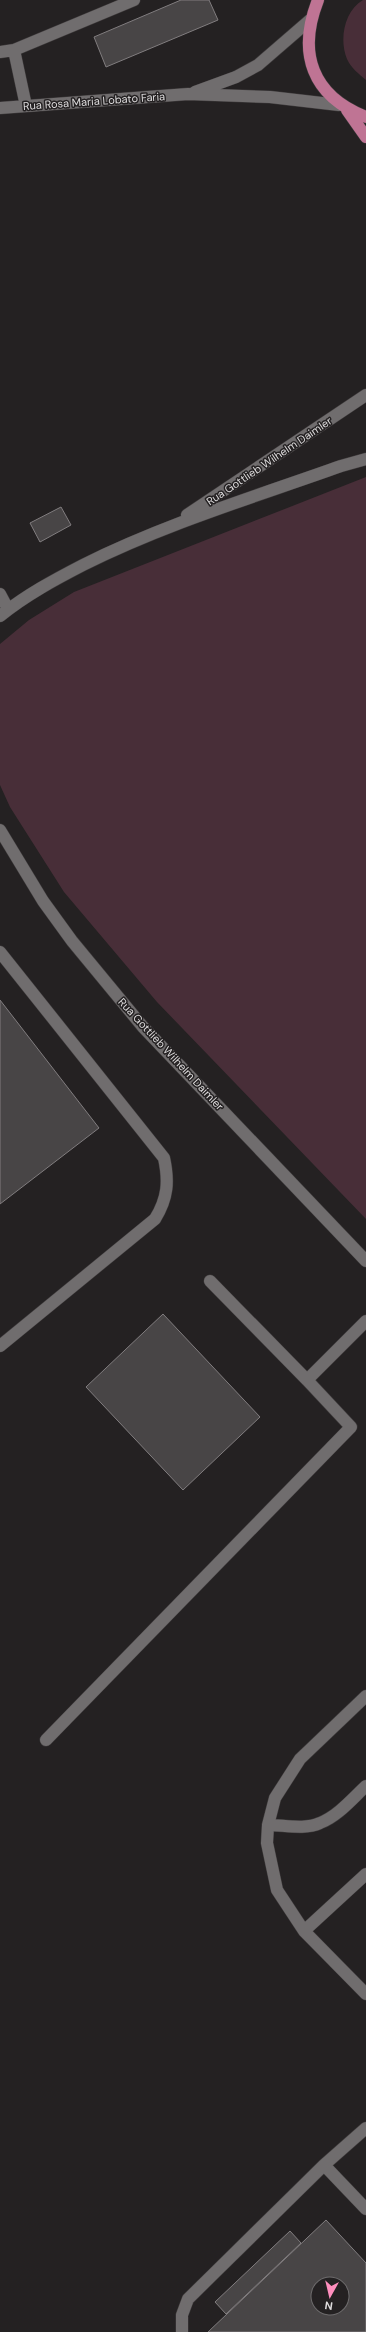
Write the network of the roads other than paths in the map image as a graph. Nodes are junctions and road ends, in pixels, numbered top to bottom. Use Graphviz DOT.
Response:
graph roads {
  1 [pos="318,0"];
  2 [pos="129,1"];
  3 [pos="310,20"];
  4 [pos="14,50"];
  5 [pos="0,52"];
  6 [pos="188,94"];
  7 [pos="26,106"];
  8 [pos="343,107"];
  9 [pos="0,108"];
  10 [pos="366,117"];
  11 [pos="366,137"];
  12 [pos="366,394"];
  13 [pos="366,460"];
  14 [pos="171,525"];
  15 [pos="0,594"];
  16 [pos="4,612"];
  17 [pos="0,830"];
  18 [pos="0,952"];
  19 [pos="366,1261"];
  20 [pos="210,1281"];
  21 [pos="366,1321"];
  22 [pos="0,1346"];
  23 [pos="307,1380"];
  24 [pos="366,1696"];
  25 [pos="46,1740"];
  26 [pos="366,1786"];
  27 [pos="268,1825"];
  28 [pos="366,1874"];
  29 [pos="304,1931"];
  30 [pos="366,1994"];
  31 [pos="366,2128"];
  32 [pos="324,2165"];
  33 [pos="366,2209"];
  34 [pos="182,2332"];
  1 -- 3 [label="main road"];
  2 -- 4 [label="street"];
  3 -- 6 [label="street, Rua Rosa Maria Lobato Faria"];
  3 -- 8 [label="main road"];
  4 -- 5 [label="street"];
  4 -- 7 [label="street"];
  6 -- 7 [label="street, Rua Rosa Maria Lobato Faria"];
  6 -- 8 [label="street, Rua Rosa Maria Lobato Faria"];
  7 -- 9 [label="street, Rua Rosa Maria Lobato Faria"];
  8 -- 10 [label="main road"];
  8 -- 11 [label="main road"];
  12 -- 14 [label="street, Rua Gottlieb Wilhelm Daimler"];
  13 -- 14 [label="street, Rua Gottlieb Wilhelm Daimler"];
  14 -- 16 [label="street, Rua Gottlieb Wilhelm Daimler"];
  15 -- 16 [label="street"];
  17 -- 19 [label="street, Rua Gottlieb Wilhelm Daimler"];
  18 -- 22 [label="street"];
  20 -- 23 [label="street"];
  21 -- 23 [label="street"];
  23 -- 25 [label="street"];
  24 -- 27 [label="street"];
  26 -- 27 [label="street"];
  27 -- 29 [label="street"];
  28 -- 29 [label="street"];
  29 -- 30 [label="street"];
  31 -- 32 [label="street"];
  32 -- 33 [label="street"];
  32 -- 34 [label="street"];
}
